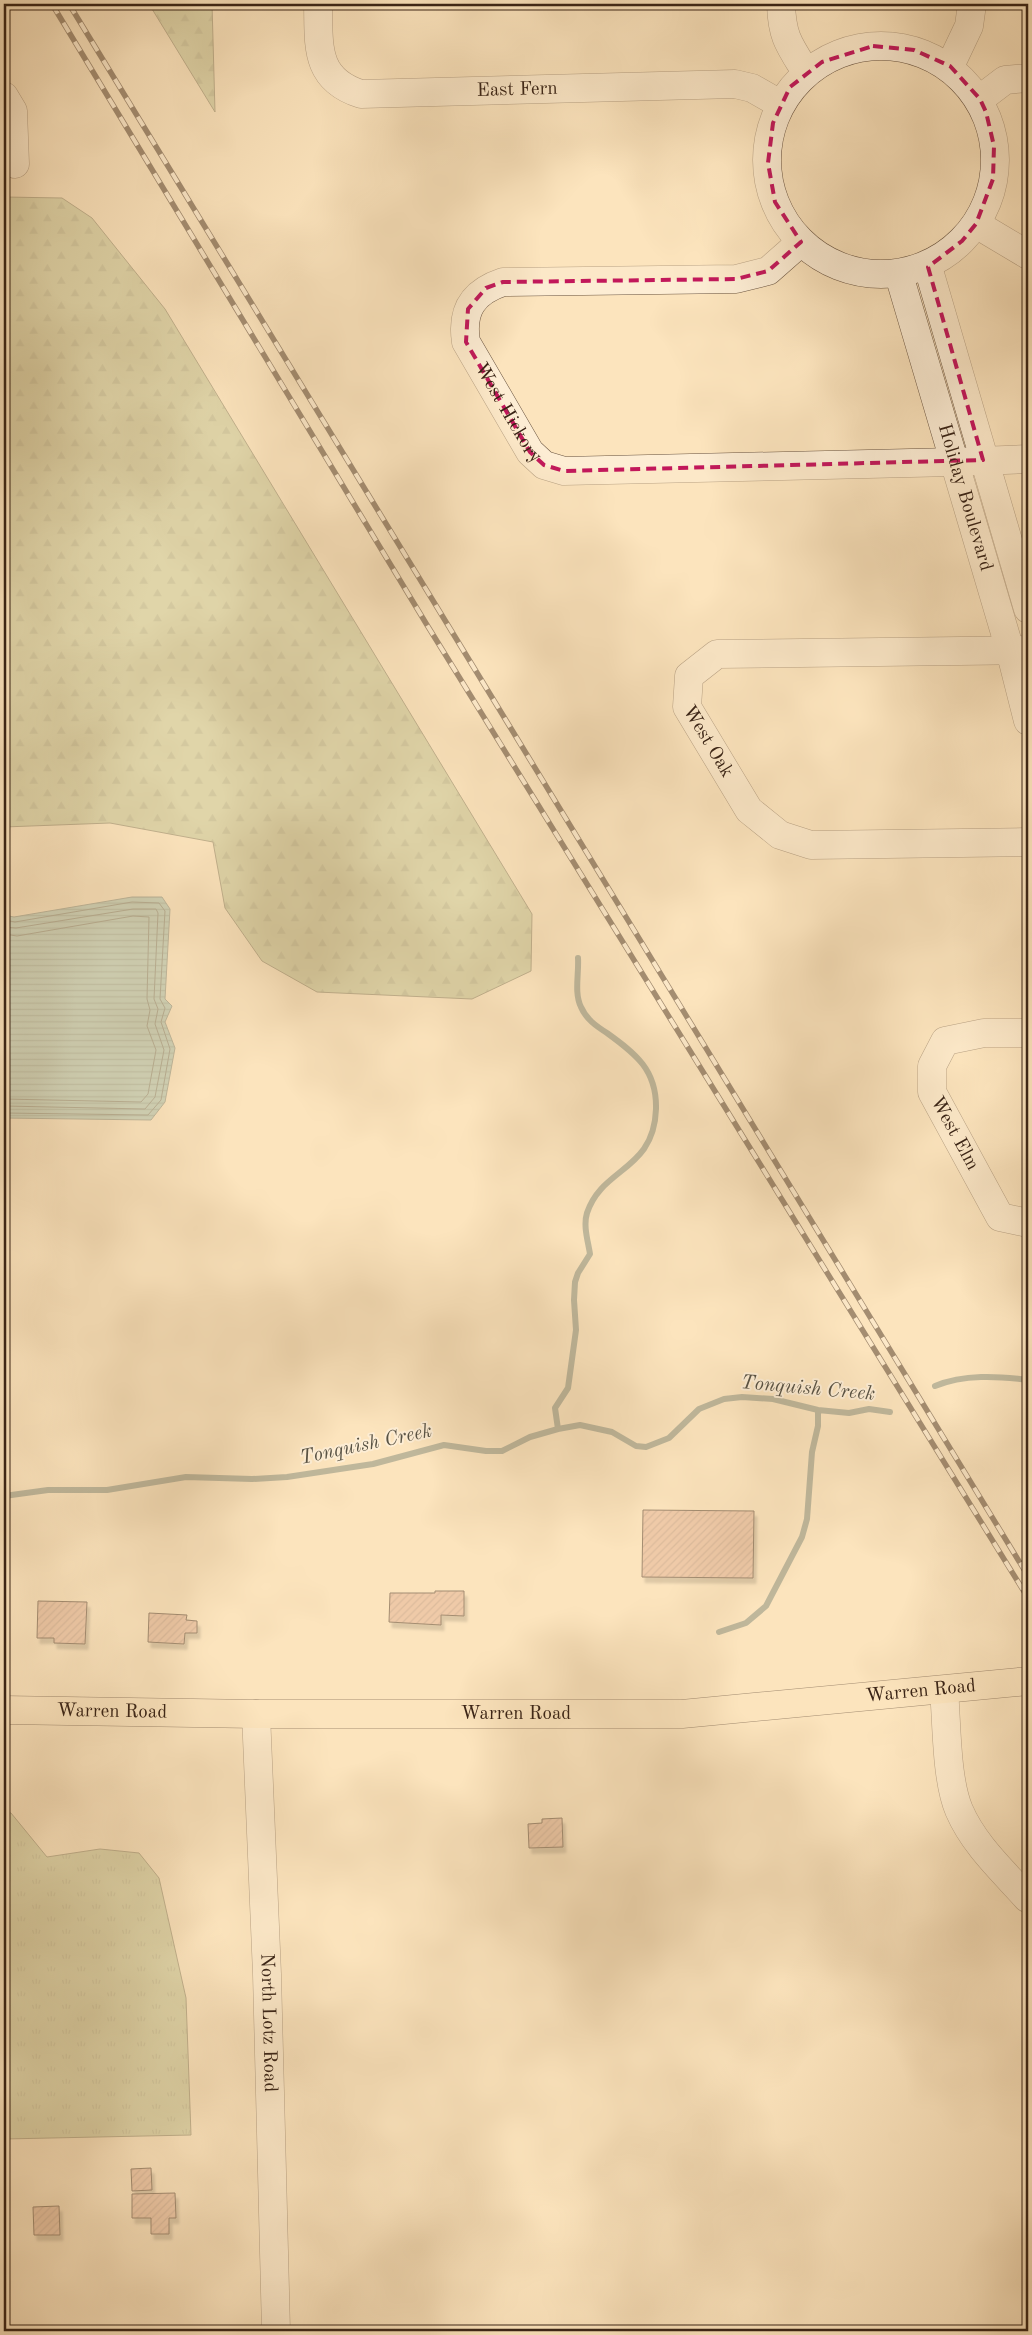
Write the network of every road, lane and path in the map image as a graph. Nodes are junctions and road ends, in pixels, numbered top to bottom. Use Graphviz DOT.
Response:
graph roads {
  1 [pos="318,4"];
  2 [pos="781,4"];
  3 [pos="972,4"];
  4 [pos="950,66"];
  5 [pos="806,72"];
  6 [pos="1028,78"];
  7 [pos="4,96"];
  8 [pos="980,99"];
  9 [pos="780,104"];
  10 [pos="15,164"];
  11 [pos="976,224"];
  12 [pos="801,242"];
  13 [pos="1028,256"];
  14 [pos="928,267"];
  15 [pos="900,276"];
  16 [pos="1028,458"];
  17 [pos="983,460"];
  18 [pos="953,462"];
  19 [pos="1028,609"];
  20 [pos="1019,650"];
  21 [pos="1028,721"];
  22 [pos="1028,842"];
  23 [pos="1028,1033"];
  24 [pos="1028,1223"];
  25 [pos="1028,1681"];
  26 [pos="944,1690"];
  27 [pos="4,1710"];
  28 [pos="256,1714"];
  29 [pos="1027,1898"];
  30 [pos="276,2331"];
  1 -- 9 [label="street, East Fern"];
  2 -- 5 [label="street"];
  3 -- 4 [label="street"];
  4 -- 5 [label="street"];
  4 -- 8 [label="street"];
  5 -- 9 [label="street"];
  6 -- 8 [label="street"];
  7 -- 10 [label="street"];
  8 -- 11 [label="street"];
  9 -- 12 [label="street"];
  11 -- 13 [label="street"];
  11 -- 14 [label="street"];
  12 -- 15 [label="street"];
  12 -- 18 [label="street, West Hickory"];
  14 -- 15 [label="street"];
  14 -- 17 [label="street, Holiday Boulevard"];
  15 -- 18 [label="street, Holiday Boulevard"];
  16 -- 17 [label="street, West Hickory"];
  17 -- 18 [label="street, West Hickory"];
  17 -- 19 [label="street, Holiday Boulevard"];
  18 -- 20 [label="street, Holiday Boulevard"];
  20 -- 21 [label="street, Holiday Boulevard"];
  20 -- 22 [label="street, West Oak"];
  23 -- 24 [label="street, West Elm"];
  25 -- 26 [label="main road, Warren Road"];
  26 -- 28 [label="main road, Warren Road"];
  26 -- 29 [label="street"];
  27 -- 28 [label="main road, Warren Road"];
  28 -- 30 [label="street, North Lotz Road"];
}
